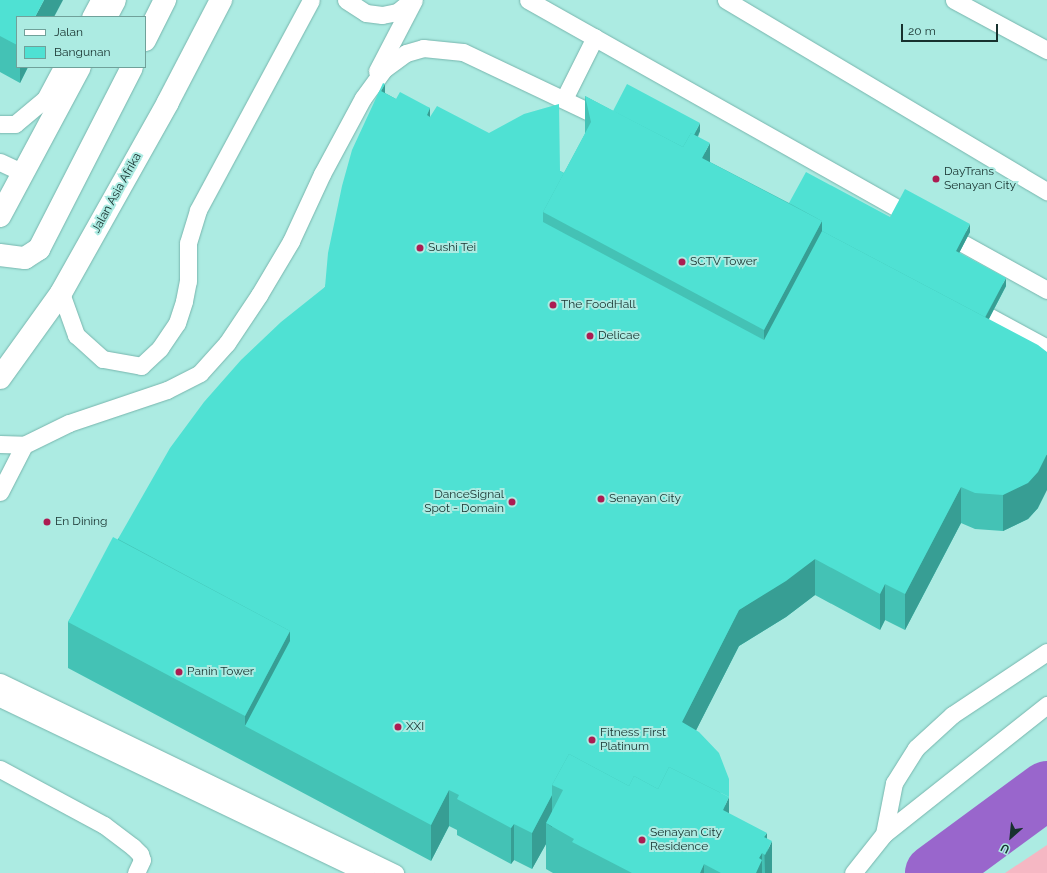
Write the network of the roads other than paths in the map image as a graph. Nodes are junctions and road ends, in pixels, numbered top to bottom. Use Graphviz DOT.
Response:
graph roads {
  1 [pos="90,0"];
  2 [pos="99,0"];
  3 [pos="115,0"];
  4 [pos="165,0"];
  5 [pos="221,0"];
  6 [pos="311,0"];
  7 [pos="346,0"];
  8 [pos="413,0"];
  9 [pos="528,0"];
  10 [pos="726,0"];
  11 [pos="954,0"];
  12 [pos="87,16"];
  13 [pos="91,16"];
  14 [pos="107,16"];
  15 [pos="595,37"];
  16 [pos="146,38"];
  17 [pos="1047,50"];
  18 [pos="61,68"];
  19 [pos="79,68"];
  20 [pos="131,68"];
  21 [pos="363,98"];
  22 [pos="564,99"];
  23 [pos="611,122"];
  24 [pos="0,124"];
  25 [pos="0,162"];
  26 [pos="24,173"];
  27 [pos="1047,191"];
  28 [pos="899,209"];
  29 [pos="0,216"];
  30 [pos="964,244"];
  31 [pos="0,255"];
  32 [pos="1047,290"];
  33 [pos="61,294"];
  34 [pos="990,317"];
  35 [pos="1047,348"];
  36 [pos="0,378"];
  37 [pos="0,444"];
  38 [pos="24,445"];
  39 [pos="0,492"];
  40 [pos="1047,652"];
  41 [pos="0,682"];
  42 [pos="0,698"];
  43 [pos="1047,705"];
  44 [pos="0,769"];
  45 [pos="884,834"];
  46 [pos="136,873"];
  47 [pos="366,873"];
  48 [pos="395,873"];
  49 [pos="853,873"];
  1 -- 12 [label="lane"];
  2 -- 13 [label="lane"];
  3 -- 14 [label="main road"];
  4 -- 16 [label="main road"];
  5 -- 33 [label="main road, Jalan Asia Afrika"];
  6 -- 33 [label="lane"];
  7 -- 8 [label="lane"];
  8 -- 21 [label="lane"];
  9 -- 15 [label="lane"];
  10 -- 27 [label="lane"];
  11 -- 17 [label="lane"];
  15 -- 22 [label="lane"];
  15 -- 28 [label="lane"];
  18 -- 24 [label="lane"];
  19 -- 26 [label="main road"];
  20 -- 31 [label="main road"];
  21 -- 22 [label="lane"];
  21 -- 38 [label="lane"];
  22 -- 23 [label="lane"];
  25 -- 26 [label="lane"];
  26 -- 29 [label="main road"];
  30 -- 32 [label="lane"];
  33 -- 36 [label="main road, Jalan Asia Afrika"];
  34 -- 35 [label="lane"];
  37 -- 38 [label="lane"];
  38 -- 39 [label="lane"];
  40 -- 45 [label="lane"];
  41 -- 48 [label="lane"];
  42 -- 47 [label="lane"];
  43 -- 45 [label="lane"];
  44 -- 46 [label="lane"];
  45 -- 49 [label="lane"];
}
